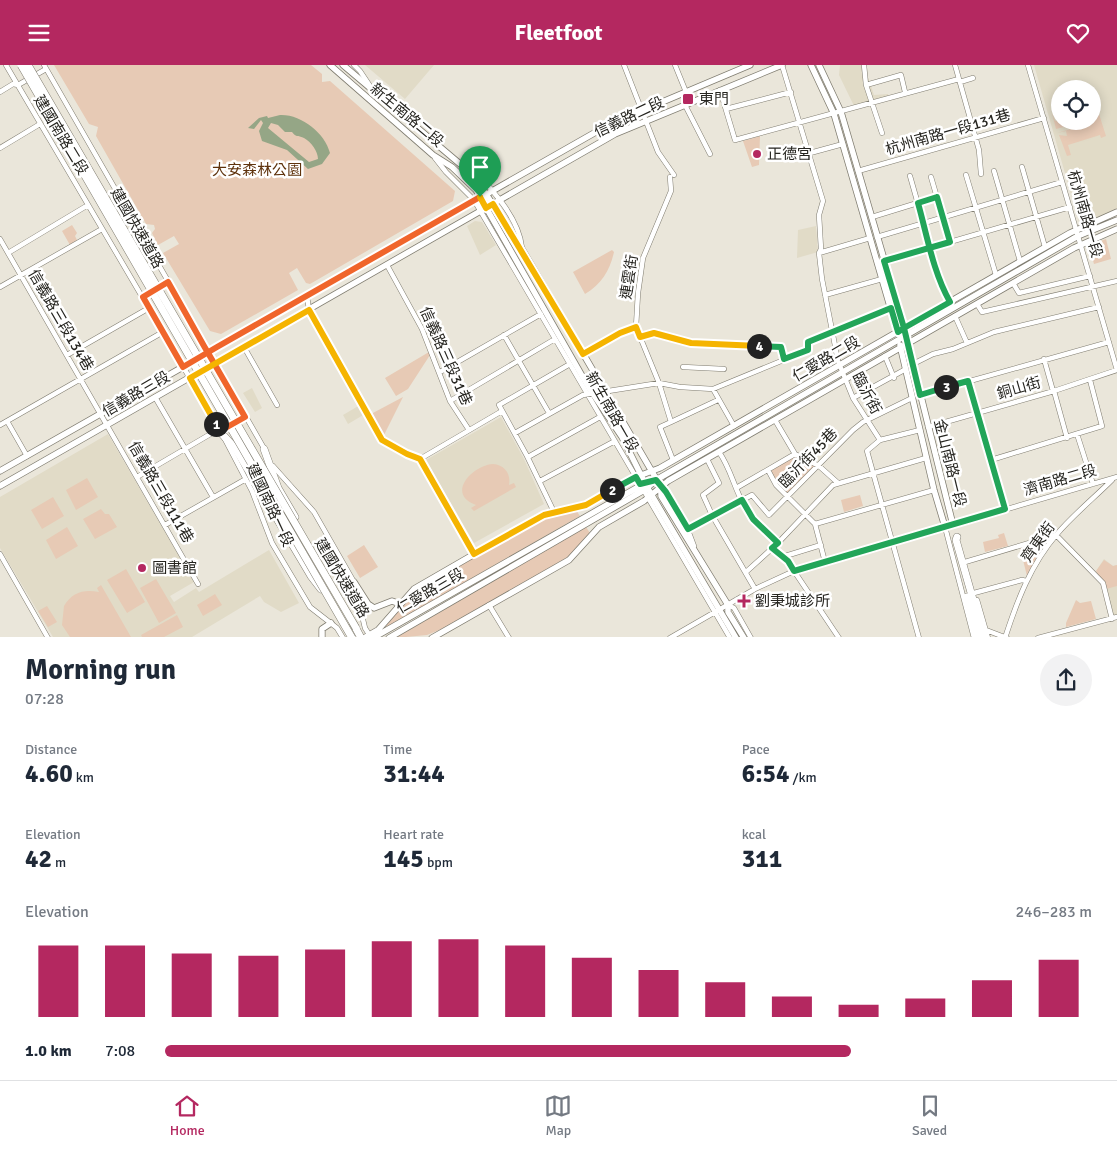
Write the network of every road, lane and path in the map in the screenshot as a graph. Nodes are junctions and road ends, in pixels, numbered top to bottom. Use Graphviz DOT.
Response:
graph roads {
  1 [pos="6,65"];
  2 [pos="21,65"];
  3 [pos="28,65"];
  4 [pos="32,65"];
  5 [pos="330,65"];
  6 [pos="343,65"];
  7 [pos="354,65"];
  8 [pos="624,65"];
  9 [pos="675,65"];
  10 [pos="750,65"];
  11 [pos="782,65"];
  12 [pos="811,65"];
  13 [pos="819,65"];
  14 [pos="864,65"];
  15 [pos="955,65"];
  16 [pos="1028,65"];
  17 [pos="45,67"];
  18 [pos="973,78"];
  19 [pos="959,80"];
  20 [pos="18,85"];
  21 [pos="866,85"];
  22 [pos="371,87"];
  23 [pos="720,90"];
  24 [pos="0,92"];
  25 [pos="686,92"];
  26 [pos="791,92"];
  27 [pos="905,92"];
  28 [pos="890,97"];
  29 [pos="871,101"];
  30 [pos="891,104"];
  31 [pos="685,105"];
  32 [pos="726,109"];
  33 [pos="642,111"];
  34 [pos="838,113"];
  35 [pos="1044,118"];
  36 [pos="59,119"];
  37 [pos="645,122"];
  38 [pos="800,123"];
  39 [pos="40,124"];
  40 [pos="882,133"];
  41 [pos="975,137"];
  42 [pos="0,140"];
  43 [pos="843,144"];
  44 [pos="2,147"];
  45 [pos="810,153"];
  46 [pos="710,154"];
  47 [pos="1022,167"];
  48 [pos="858,171"];
  49 [pos="994,171"];
  50 [pos="981,174"];
  51 [pos="966,175"];
  52 [pos="910,176"];
  53 [pos="931,177"];
  54 [pos="1062,182"];
  55 [pos="489,192"];
  56 [pos="1029,192"];
  57 [pos="937,197"];
  58 [pos="477,199"];
  59 [pos="500,200"];
  60 [pos="1002,200"];
  61 [pos="918,203"];
  62 [pos="493,204"];
  63 [pos="88,205"];
  64 [pos="1070,207"];
  65 [pos="976,208"];
  66 [pos="483,210"];
  67 [pos="1117,212"];
  68 [pos="872,217"];
  69 [pos="943,217"];
  70 [pos="1036,217"];
  71 [pos="1117,220"];
  72 [pos="924,223"];
  73 [pos="1009,225"];
  74 [pos="102,229"];
  75 [pos="1117,229"];
  76 [pos="984,232"];
  77 [pos="1077,233"];
  78 [pos="877,237"];
  79 [pos="870,238"];
  80 [pos="0,239"];
  81 [pos="950,242"];
  82 [pos="1081,245"];
  83 [pos="931,247"];
  84 [pos="1045,247"];
  85 [pos="522,249"];
  86 [pos="8,253"];
  87 [pos="819,253"];
  88 [pos="884,261"];
  89 [pos="1020,261"];
  90 [pos="387,265"];
  91 [pos="21,275"];
  92 [pos="996,275"];
  93 [pos="1090,276"];
  94 [pos="882,279"];
  95 [pos="1117,281"];
  96 [pos="168,282"];
  97 [pos="1013,283"];
  98 [pos="0,287"];
  99 [pos="1093,287"];
  100 [pos="825,295"];
  101 [pos="307,296"];
  102 [pos="143,297"];
  103 [pos="950,302"];
  104 [pos="977,304"];
  105 [pos="1099,307"];
  106 [pos="149,308"];
  107 [pos="891,308"];
  108 [pos="309,310"];
  109 [pos="541,314"];
  110 [pos="1068,315"];
  111 [pos="955,316"];
  112 [pos="1069,323"];
  113 [pos="636,327"];
  114 [pos="904,328"];
  115 [pos="163,332"];
  116 [pos="898,332"];
  117 [pos="831,333"];
  118 [pos="504,335"];
  119 [pos="906,336"];
  120 [pos="640,337"];
  121 [pos="555,339"];
  122 [pos="899,339"];
  123 [pos="1109,342"];
  124 [pos="908,343"];
  125 [pos="967,343"];
  126 [pos="244,347"];
  127 [pos="901,347"];
  128 [pos="583,354"];
  129 [pos="67,355"];
  130 [pos="209,355"];
  131 [pos="885,357"];
  132 [pos="784,359"];
  133 [pos="1044,359"];
  134 [pos="518,361"];
  135 [pos="214,364"];
  136 [pos="570,364"];
  137 [pos="913,365"];
  138 [pos="839,366"];
  139 [pos="683,367"];
  140 [pos="724,369"];
  141 [pos="906,369"];
  142 [pos="1117,370"];
  143 [pos="186,372"];
  144 [pos="440,372"];
  145 [pos="842,373"];
  146 [pos="894,377"];
  147 [pos="81,379"];
  148 [pos="844,380"];
  149 [pos="1090,380"];
  150 [pos="968,381"];
  151 [pos="659,383"];
  152 [pos="533,386"];
  153 [pos="713,389"];
  154 [pos="1053,391"];
  155 [pos="605,392"];
  156 [pos="590,394"];
  157 [pos="920,395"];
  158 [pos="155,397"];
  159 [pos="853,398"];
  160 [pos="912,398"];
  161 [pos="718,399"];
  162 [pos="450,401"];
  163 [pos="277,405"];
  164 [pos="502,411"];
  165 [pos="101,413"];
  166 [pos="549,413"];
  167 [pos="977,413"];
  168 [pos="245,417"];
  169 [pos="600,417"];
  170 [pos="775,420"];
  171 [pos="866,420"];
  172 [pos="7,421"];
  173 [pos="671,422"];
  174 [pos="0,425"];
  175 [pos="107,425"];
  176 [pos="734,426"];
  177 [pos="928,427"];
  178 [pos="920,429"];
  179 [pos="469,430"];
  180 [pos="220,431"];
  181 [pos="514,433"];
  182 [pos="1077,434"];
  183 [pos="1067,438"];
  184 [pos="615,441"];
  185 [pos="880,441"];
  186 [pos="185,449"];
  187 [pos="264,449"];
  188 [pos="719,452"];
  189 [pos="795,454"];
  190 [pos="27,456"];
  191 [pos="528,457"];
  192 [pos="926,458"];
  193 [pos="420,459"];
  194 [pos="707,459"];
  195 [pos="673,460"];
  196 [pos="990,460"];
  197 [pos="819,466"];
  198 [pos="768,470"];
  199 [pos="0,471"];
  200 [pos="651,471"];
  201 [pos="873,473"];
  202 [pos="639,476"];
  203 [pos="138,477"];
  204 [pos="1115,478"];
  205 [pos="246,479"];
  206 [pos="656,480"];
  207 [pos="540,481"];
  208 [pos="838,483"];
  209 [pos="1092,484"];
  210 [pos="0,486"];
  211 [pos="644,487"];
  212 [pos="661,487"];
  213 [pos="738,487"];
  214 [pos="934,490"];
  215 [pos="213,497"];
  216 [pos="650,497"];
  217 [pos="789,497"];
  218 [pos="742,500"];
  219 [pos="882,505"];
  220 [pos="1005,509"];
  221 [pos="554,512"];
  222 [pos="805,514"];
  223 [pos="712,515"];
  224 [pos="165,525"];
  225 [pos="815,525"];
  226 [pos="953,525"];
  227 [pos="945,527"];
  228 [pos="688,529"];
  229 [pos="1056,535"];
  230 [pos="957,537"];
  231 [pos="947,538"];
  232 [pos="778,543"];
  233 [pos="892,543"];
  234 [pos="821,545"];
  235 [pos="695,548"];
  236 [pos="772,548"];
  237 [pos="474,554"];
  238 [pos="0,555"];
  239 [pos="782,557"];
  240 [pos="961,561"];
  241 [pos="825,562"];
  242 [pos="794,571"];
  243 [pos="746,572"];
  244 [pos="1026,581"];
  245 [pos="354,582"];
  246 [pos="198,584"];
  247 [pos="755,589"];
  248 [pos="974,593"];
  249 [pos="331,600"];
  250 [pos="400,604"];
  251 [pos="489,605"];
  252 [pos="728,605"];
  253 [pos="717,611"];
  254 [pos="1114,618"];
  255 [pos="330,623"];
  256 [pos="356,629"];
  257 [pos="985,634"];
  258 [pos="48,637"];
  259 [pos="322,637"];
  260 [pos="344,637"];
  261 [pos="352,637"];
  262 [pos="368,637"];
  263 [pos="389,637"];
  264 [pos="433,637"];
  265 [pos="508,637"];
  266 [pos="670,637"];
  267 [pos="730,637"];
  268 [pos="736,637"];
  269 [pos="744,637"];
  270 [pos="751,637"];
  271 [pos="839,637"];
  272 [pos="919,637"];
  273 [pos="974,637"];
  274 [pos="978,637"];
  275 [pos="988,637"];
  276 [pos="1006,637"];
  277 [pos="1038,637"];
  1 -- 20 [label="street, 建國南路二段"];
  2 -- 249 [label="highway, 建國快速道路, bridge"];
  3 -- 36 [label="highway, 建國快速道路, bridge"];
  4 -- 36 [label="highway, bridge"];
  5 -- 58 [label="main road, 新生南路二段"];
  6 -- 22 [label="main road, 新生南路二段"];
  7 -- 22 [label="street, 新生南路二段"];
  8 -- 33 [label="street, 連雲街"];
  9 -- 25 [label="street"];
  10 -- 25 [label="main road, 信義路二段"];
  11 -- 23 [label="main road, 信義路二段"];
  11 -- 26 [label="street, 臨沂街"];
  12 -- 34 [label="main road, 金山南路一段"];
  13 -- 34 [label="main road, 金山南路一段"];
  14 -- 21 [label="street"];
  15 -- 19 [label="street"];
  16 -- 35 [label="street, 杭州南路一段"];
  17 -- 20 [label="street"];
  17 -- 96 [label="street, 建國南路二段"];
  18 -- 19 [label="street"];
  19 -- 27 [label="street"];
  19 -- 41 [label="street"];
  20 -- 24 [label="street"];
  20 -- 39 [label="street, 建國南路二段"];
  21 -- 27 [label="street"];
  21 -- 29 [label="street"];
  22 -- 55 [label="main road, 新生南路二段"];
  23 -- 31 [label="main road, 信義路二段"];
  23 -- 32 [label="street"];
  25 -- 33 [label="main road, 信義路二段"];
  26 -- 32 [label="street"];
  26 -- 38 [label="street, 臨沂街"];
  27 -- 28 [label="street"];
  28 -- 29 [label="street"];
  28 -- 30 [label="street"];
  29 -- 34 [label="street"];
  29 -- 40 [label="street"];
  31 -- 37 [label="main road, 信義路二段"];
  31 -- 46 [label="street"];
  32 -- 38 [label="street"];
  33 -- 37 [label="street, 連雲街"];
  33 -- 55 [label="main road, 信義路二段"];
  34 -- 38 [label="street"];
  34 -- 43 [label="main road, 金山南路一段"];
  34 -- 48 [label="main road, 金山南路一段"];
  35 -- 41 [label="street, 杭州南路一段131巷"];
  35 -- 54 [label="street, 杭州南路一段"];
  36 -- 256 [label="highway, 建國快速道路, bridge"];
  37 -- 59 [label="main road, 信義路二段"];
  37 -- 113 [label="street, 連雲街"];
  38 -- 45 [label="street, 臨沂街"];
  39 -- 44 [label="street"];
  39 -- 63 [label="street, 建國南路二段"];
  41 -- 48 [label="street, 杭州南路一段131巷"];
  41 -- 50 [label="street"];
  42 -- 44 [label="street"];
  43 -- 45 [label="street"];
  43 -- 79 [label="main road, 金山南路一段"];
  45 -- 87 [label="street, 臨沂街"];
  47 -- 56 [label="street"];
  48 -- 68 [label="main road, 金山南路一段"];
  49 -- 60 [label="street"];
  51 -- 65 [label="street"];
  52 -- 61 [label="street"];
  53 -- 57 [label="street"];
  54 -- 56 [label="street"];
  54 -- 64 [label="street, 杭州南路一段"];
  55 -- 58 [label="main road, 信義路三段"];
  55 -- 59 [label="street, 新生南路一段"];
  55 -- 62 [label="main road, 新生南路二段"];
  56 -- 60 [label="street"];
  56 -- 70 [label="street"];
  57 -- 61 [label="street"];
  57 -- 69 [label="street"];
  58 -- 66 [label="main road, 新生南路二段"];
  58 -- 101 [label="main road, 信義路三段"];
  59 -- 62 [label="main road, 信義路二段"];
  59 -- 85 [label="street, 新生南路一段"];
  60 -- 65 [label="street"];
  60 -- 73 [label="street"];
  61 -- 68 [label="street"];
  61 -- 72 [label="street"];
  62 -- 66 [label="main road, 信義路三段"];
  62 -- 85 [label="main road, 新生南路一段"];
  63 -- 74 [label="street, 建國南路二段"];
  63 -- 86 [label="street"];
  64 -- 70 [label="street"];
  64 -- 77 [label="street, 杭州南路一段"];
  65 -- 69 [label="street"];
  65 -- 76 [label="street"];
  66 -- 90 [label="main road, 信義路三段"];
  66 -- 109 [label="street, 新生南路一段"];
  66 -- 156 [label="main road, 新生南路一段"];
  67 -- 77 [label="main road"];
  68 -- 78 [label="main road, 金山南路一段"];
  69 -- 72 [label="street"];
  69 -- 81 [label="street"];
  70 -- 73 [label="street"];
  70 -- 84 [label="street"];
  71 -- 77 [label="main road"];
  72 -- 78 [label="street"];
  72 -- 83 [label="street"];
  73 -- 76 [label="street"];
  73 -- 89 [label="street"];
  74 -- 91 [label="street"];
  74 -- 102 [label="street, 建國南路二段"];
  75 -- 82 [label="main road, 仁愛路二段"];
  76 -- 81 [label="street"];
  76 -- 92 [label="street"];
  77 -- 82 [label="street, 杭州南路一段"];
  77 -- 84 [label="main road, 仁愛路二段"];
  77 -- 119 [label="main road, 仁愛路二段"];
  78 -- 88 [label="main road, 金山南路一段"];
  79 -- 87 [label="street"];
  79 -- 94 [label="main road, 金山南路一段"];
  80 -- 86 [label="street, 信義路三段134巷"];
  81 -- 83 [label="street"];
  82 -- 93 [label="street, 杭州南路一段"];
  82 -- 97 [label="main road, 仁愛路二段"];
  83 -- 88 [label="street"];
  83 -- 103 [label="street"];
  84 -- 89 [label="main road, 仁愛路二段"];
  85 -- 128 [label="main road, 新生南路一段"];
  86 -- 91 [label="street, 信義路三段134巷"];
  87 -- 100 [label="street, 臨沂街"];
  88 -- 114 [label="main road, 金山南路一段"];
  89 -- 92 [label="main road, 仁愛路二段"];
  90 -- 108 [label="main road, 信義路三段"];
  90 -- 144 [label="street, 信義路三段31巷"];
  91 -- 98 [label="street"];
  91 -- 129 [label="street, 信義路三段134巷"];
  92 -- 103 [label="main road, 仁愛路二段"];
  93 -- 97 [label="street"];
  93 -- 99 [label="street, 杭州南路一段"];
  94 -- 100 [label="street"];
  94 -- 107 [label="main road, 金山南路一段"];
  95 -- 99 [label="street"];
  96 -- 102 [label="street"];
  96 -- 130 [label="street, 建國南路二段"];
  97 -- 104 [label="main road, 仁愛路二段"];
  99 -- 104 [label="street"];
  99 -- 105 [label="street, 杭州南路一段"];
  100 -- 117 [label="street, 臨沂街"];
  101 -- 108 [label="street"];
  101 -- 130 [label="main road, 信義路三段"];
  102 -- 106 [label="street, 建國南路二段"];
  103 -- 114 [label="main road, 仁愛路二段"];
  104 -- 111 [label="main road, 仁愛路二段"];
  105 -- 110 [label="street"];
  105 -- 123 [label="street, 杭州南路一段"];
  106 -- 115 [label="street, 建國南路二段"];
  106 -- 129 [label="street"];
  107 -- 116 [label="main road, 金山南路一段"];
  107 -- 117 [label="street"];
  108 -- 126 [label="main road, 信義路三段"];
  108 -- 193 [label="street"];
  109 -- 118 [label="street"];
  109 -- 121 [label="street, 新生南路一段"];
  110 -- 112 [label="street"];
  110 -- 125 [label="street"];
  111 -- 124 [label="main road, 仁愛路二段"];
  111 -- 125 [label="street"];
  113 -- 120 [label="street, 連雲街"];
  113 -- 128 [label="street"];
  114 -- 116 [label="main road, 仁愛路二段"];
  114 -- 119 [label="main road, 金山南路一段"];
  115 -- 143 [label="street, 建國南路二段"];
  115 -- 147 [label="street"];
  116 -- 122 [label="main road, 金山南路一段"];
  116 -- 138 [label="main road, 仁愛路二段"];
  117 -- 132 [label="street"];
  117 -- 138 [label="street, 臨沂街"];
  118 -- 134 [label="street"];
  118 -- 144 [label="street"];
  119 -- 122 [label="main road, 仁愛路二段"];
  119 -- 124 [label="main road, 金山南路一段"];
  120 -- 132 [label="street"];
  120 -- 151 [label="street, 連雲街"];
  121 -- 134 [label="street"];
  121 -- 136 [label="street, 新生南路一段"];
  122 -- 127 [label="main road, 金山南路一段"];
  122 -- 145 [label="main road, 仁愛路二段"];
  123 -- 133 [label="street"];
  123 -- 142 [label="street, 杭州南路一段"];
  124 -- 127 [label="main road, 仁愛路二段"];
  124 -- 137 [label="main road, 金山南路一段"];
  125 -- 137 [label="street"];
  126 -- 135 [label="main road, 信義路三段"];
  126 -- 163 [label="street"];
  127 -- 131 [label="main road, 仁愛路二段"];
  127 -- 141 [label="main road, 金山南路一段"];
  128 -- 155 [label="main road, 新生南路一段"];
  129 -- 147 [label="street, 信義路三段134巷"];
  130 -- 135 [label="street, 建國南路一段"];
  130 -- 143 [label="main road, 信義路三段"];
  131 -- 146 [label="street"];
  131 -- 148 [label="main road, 仁愛路二段"];
  132 -- 153 [label="street"];
  133 -- 150 [label="street"];
  133 -- 154 [label="street"];
  134 -- 152 [label="street"];
  134 -- 162 [label="street"];
  135 -- 143 [label="main road, 信義路三段"];
  135 -- 168 [label="street, 建國南路一段"];
  136 -- 152 [label="street"];
  136 -- 156 [label="street, 新生南路一段"];
  137 -- 157 [label="main road, 金山南路一段"];
  138 -- 145 [label="street, 臨沂街"];
  138 -- 176 [label="main road, 仁愛路二段"];
  139 -- 140 [label="street"];
  141 -- 146 [label="street"];
  141 -- 160 [label="main road, 金山南路一段"];
  142 -- 149 [label="street, 銅山街"];
  143 -- 158 [label="main road, 信義路三段"];
  143 -- 165 [label="main road, 信義路三段"];
  143 -- 180 [label="street, 建國南路一段"];
  144 -- 162 [label="street, 信義路三段31巷"];
  145 -- 148 [label="street, 臨沂街"];
  145 -- 206 [label="main road, 仁愛路二段"];
  146 -- 159 [label="street"];
  147 -- 165 [label="street, 信義路三段134巷"];
  147 -- 172 [label="street"];
  148 -- 159 [label="street, 臨沂街"];
  148 -- 170 [label="main road, 仁愛路二段"];
  149 -- 154 [label="street, 銅山街"];
  149 -- 182 [label="street"];
  150 -- 157 [label="street"];
  150 -- 167 [label="street"];
  151 -- 153 [label="street"];
  151 -- 155 [label="street"];
  151 -- 173 [label="street, 連雲街"];
  152 -- 164 [label="street"];
  152 -- 166 [label="street"];
  153 -- 161 [label="street"];
  154 -- 167 [label="street, 銅山街"];
  154 -- 183 [label="street"];
  155 -- 156 [label="street"];
  155 -- 200 [label="main road, 新生南路一段"];
  156 -- 166 [label="street"];
  156 -- 169 [label="street, 新生南路一段"];
  156 -- 202 [label="main road, 新生南路一段"];
  157 -- 177 [label="main road, 金山南路一段"];
  158 -- 175 [label="main road, 信義路三段"];
  158 -- 186 [label="street"];
  159 -- 171 [label="street, 臨沂街"];
  160 -- 171 [label="street, 臨沂街45巷"];
  160 -- 178 [label="main road, 金山南路一段"];
  161 -- 173 [label="street"];
  161 -- 176 [label="street"];
  162 -- 179 [label="street, 信義路三段31巷"];
  164 -- 179 [label="street"];
  164 -- 181 [label="street"];
  165 -- 175 [label="street, 信義路三段111巷"];
  165 -- 190 [label="main road, 信義路三段"];
  166 -- 181 [label="street"];
  167 -- 177 [label="street, 銅山街"];
  167 -- 196 [label="street"];
  168 -- 180 [label="street"];
  168 -- 187 [label="street, 建國南路一段"];
  169 -- 184 [label="street, 新生南路一段"];
  169 -- 191 [label="street"];
  170 -- 188 [label="main road, 仁愛路二段"];
  170 -- 189 [label="street"];
  171 -- 185 [label="street, 臨沂街"];
  171 -- 197 [label="street, 臨沂街45巷"];
  172 -- 174 [label="street"];
  172 -- 190 [label="street"];
  173 -- 195 [label="street"];
  175 -- 203 [label="street, 信義路三段111巷"];
  175 -- 210 [label="main road, 信義路三段"];
  176 -- 195 [label="main road, 仁愛路二段"];
  177 -- 226 [label="main road, 金山南路一段"];
  178 -- 185 [label="street"];
  178 -- 192 [label="main road, 金山南路一段"];
  179 -- 193 [label="street"];
  180 -- 186 [label="street"];
  180 -- 205 [label="street, 建國南路一段"];
  180 -- 249 [label="highway, bridge"];
  181 -- 191 [label="street"];
  182 -- 183 [label="street"];
  182 -- 209 [label="street"];
  183 -- 196 [label="street"];
  184 -- 202 [label="street, 新生南路一段"];
  184 -- 207 [label="street"];
  185 -- 201 [label="street"];
  186 -- 203 [label="street"];
  186 -- 215 [label="street"];
  187 -- 245 [label="street, 建國南路一段"];
  187 -- 256 [label="highway, bridge"];
  188 -- 194 [label="main road, 仁愛路二段"];
  188 -- 213 [label="street"];
  189 -- 197 [label="street"];
  189 -- 198 [label="street"];
  190 -- 199 [label="main road, 信義路三段"];
  191 -- 207 [label="street"];
  192 -- 201 [label="street"];
  192 -- 214 [label="main road, 金山南路一段"];
  193 -- 237 [label="street"];
  194 -- 212 [label="main road, 仁愛路二段"];
  194 -- 223 [label="street"];
  195 -- 200 [label="main road, 仁愛路二段"];
  196 -- 220 [label="street"];
  197 -- 208 [label="street"];
  197 -- 217 [label="street, 臨沂街45巷"];
  198 -- 213 [label="street"];
  198 -- 217 [label="street"];
  200 -- 202 [label="main road, 仁愛路二段"];
  200 -- 206 [label="main road, 新生南路一段"];
  201 -- 208 [label="street"];
  201 -- 219 [label="street"];
  202 -- 211 [label="main road, 新生南路一段"];
  202 -- 221 [label="main road, 仁愛路三段"];
  203 -- 224 [label="street, 信義路三段111巷"];
  204 -- 209 [label="street, 濟南路二段"];
  204 -- 229 [label="street, 齊東街"];
  205 -- 215 [label="street"];
  205 -- 255 [label="street, 建國南路一段"];
  206 -- 211 [label="main road, 仁愛路二段"];
  206 -- 212 [label="main road, 新生南路一段"];
  207 -- 221 [label="street"];
  208 -- 222 [label="street"];
  209 -- 220 [label="street, 濟南路二段"];
  211 -- 216 [label="main road, 新生南路一段"];
  211 -- 262 [label="main road, 仁愛路三段"];
  211 -- 263 [label="main road, 仁愛路三段"];
  212 -- 216 [label="main road"];
  212 -- 228 [label="street, 新生南路一段"];
  212 -- 235 [label="main road, 新生南路一段"];
  213 -- 218 [label="street"];
  214 -- 219 [label="street"];
  214 -- 227 [label="main road, 金山南路一段"];
  215 -- 224 [label="street"];
  216 -- 251 [label="main road"];
  216 -- 253 [label="main road, 新生南路一段"];
  217 -- 218 [label="street, 臨沂街45巷"];
  217 -- 222 [label="street"];
  218 -- 223 [label="street"];
  218 -- 232 [label="street"];
  219 -- 225 [label="street"];
  219 -- 233 [label="street"];
  220 -- 226 [label="street, 濟南路二段"];
  221 -- 237 [label="main road, 仁愛路三段"];
  222 -- 225 [label="street"];
  222 -- 232 [label="street"];
  223 -- 228 [label="street"];
  223 -- 243 [label="street"];
  224 -- 246 [label="street, 信義路三段111巷"];
  225 -- 234 [label="street"];
  226 -- 227 [label="street, 濟南路二段"];
  226 -- 230 [label="street, 金山南路一段"];
  227 -- 231 [label="street, 金山南路一段"];
  227 -- 233 [label="street"];
  228 -- 235 [label="street, 新生南路一段"];
  229 -- 240 [label="street"];
  229 -- 244 [label="street, 齊東街"];
  229 -- 254 [label="street"];
  230 -- 240 [label="highway"];
  231 -- 240 [label="highway"];
  231 -- 273 [label="street, 金山南路一段"];
  232 -- 236 [label="street"];
  233 -- 241 [label="street"];
  233 -- 272 [label="street"];
  234 -- 239 [label="street"];
  234 -- 241 [label="street"];
  235 -- 252 [label="main road, 新生南路一段"];
  236 -- 239 [label="street"];
  236 -- 243 [label="street"];
  237 -- 250 [label="main road, 仁愛路三段"];
  238 -- 258 [label="street"];
  239 -- 242 [label="street"];
  240 -- 248 [label="street"];
  240 -- 257 [label="highway"];
  240 -- 274 [label="highway"];
  241 -- 242 [label="street"];
  242 -- 247 [label="street"];
  242 -- 271 [label="street"];
  243 -- 247 [label="street"];
  244 -- 248 [label="street"];
  244 -- 276 [label="street, 齊東街"];
  245 -- 250 [label="main road"];
  245 -- 262 [label="street, 建國南路一段"];
  247 -- 252 [label="street"];
  248 -- 257 [label="street"];
  249 -- 261 [label="highway, 建國快速道路, bridge"];
  250 -- 262 [label="main road, 仁愛路三段"];
  251 -- 264 [label="main road"];
  251 -- 265 [label="street"];
  252 -- 253 [label="street"];
  252 -- 269 [label="main road, 新生南路一段"];
  252 -- 270 [label="street, 新生南路一段"];
  253 -- 266 [label="street"];
  253 -- 267 [label="street, 新生南路一段"];
  253 -- 268 [label="main road, 新生南路一段"];
  254 -- 277 [label="street"];
  255 -- 259 [label="main road"];
  255 -- 260 [label="street, 建國南路一段"];
  256 -- 262 [label="highway, 建國快速道路"];
  257 -- 275 [label="street"];
  257 -- 276 [label="street"];
}
